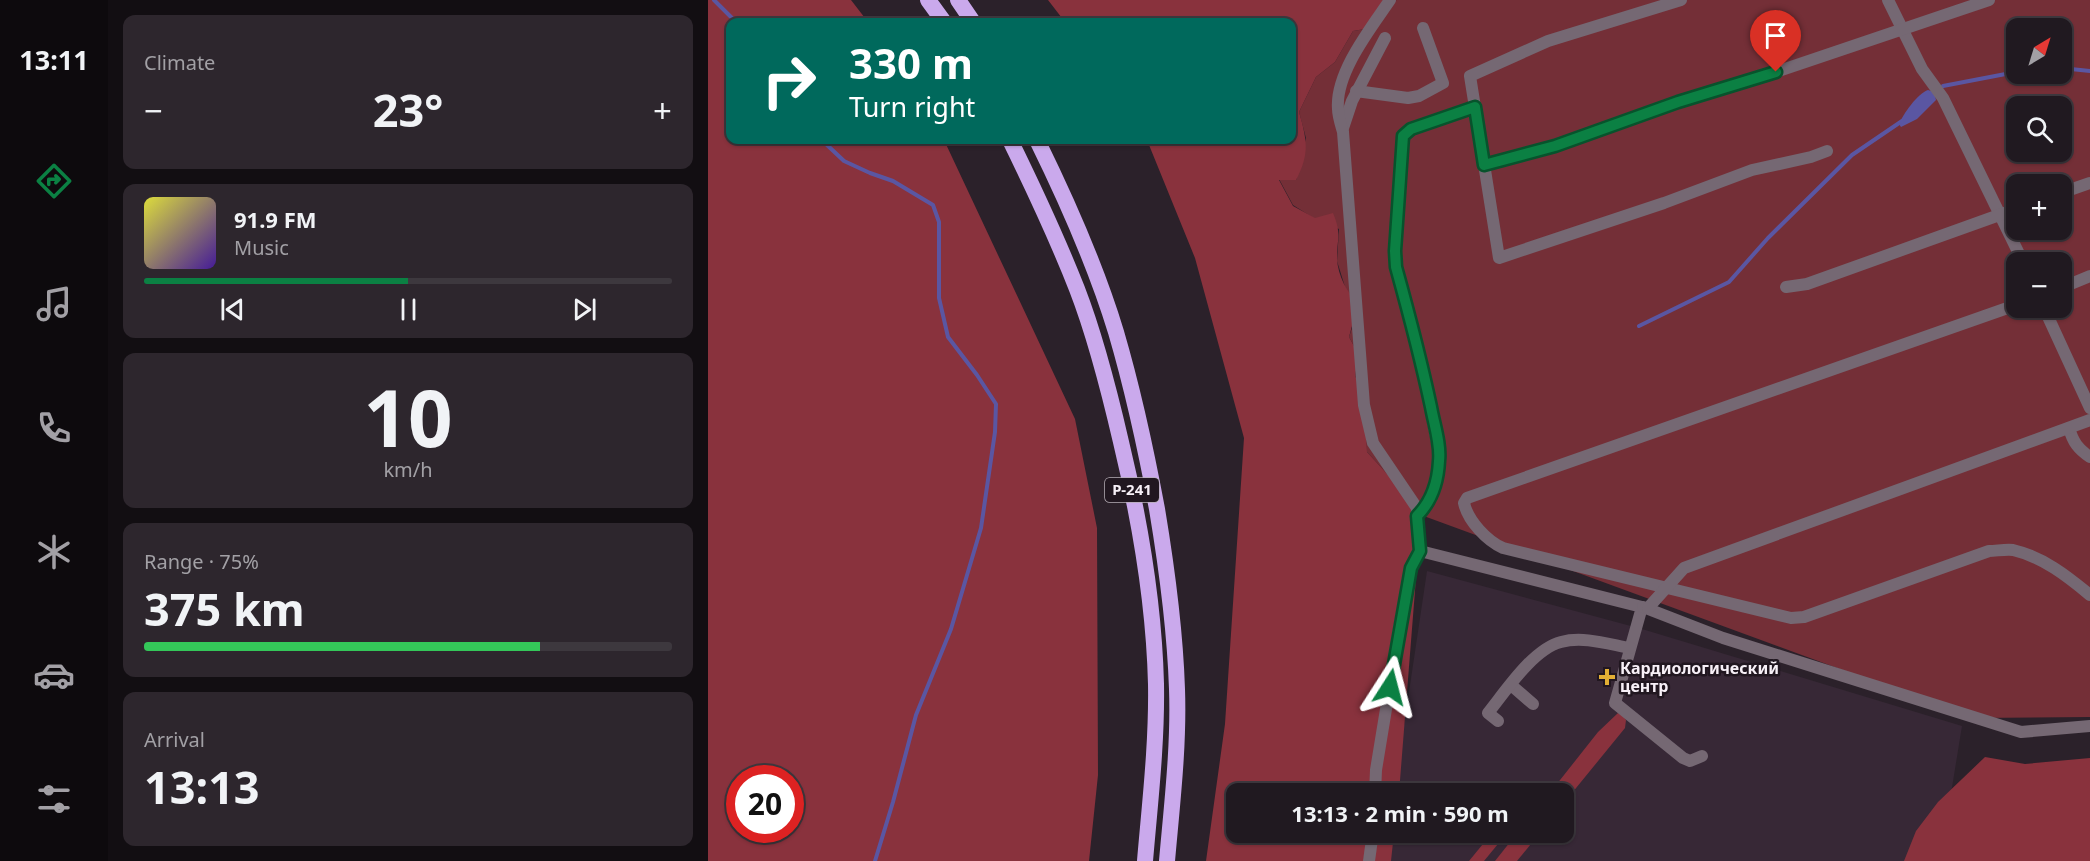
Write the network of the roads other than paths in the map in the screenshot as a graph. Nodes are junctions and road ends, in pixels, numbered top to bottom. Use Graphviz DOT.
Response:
graph roads {
  1 [pos="928,0"];
  2 [pos="958,0"];
  3 [pos="1390,0"];
  4 [pos="1681,0"];
  5 [pos="1888,0"];
  6 [pos="1989,0"];
  7 [pos="941,18"];
  8 [pos="970,18"];
  9 [pos="1423,28"];
  10 [pos="1901,29"];
  11 [pos="1385,38"];
  12 [pos="1356,91"];
  13 [pos="1475,107"];
  14 [pos="1342,132"];
  15 [pos="1012,144"];
  16 [pos="1039,144"];
  17 [pos="1827,152"];
  18 [pos="1484,165"];
  19 [pos="2090,183"];
  20 [pos="2072,189"];
  21 [pos="2006,213"];
  22 [pos="1999,215"];
  23 [pos="2018,252"];
  24 [pos="2090,276"];
  25 [pos="2072,283"];
  26 [pos="1786,287"];
  27 [pos="2006,309"];
  28 [pos="2049,318"];
  29 [pos="2090,408"];
  30 [pos="2090,420"];
  31 [pos="2069,428"];
  32 [pos="2090,457"];
  33 [pos="1417,516"];
  34 [pos="1420,551"];
  35 [pos="1664,588"];
  36 [pos="2090,595"];
  37 [pos="1645,607"];
  38 [pos="1630,648"];
  39 [pos="1511,685"];
  40 [pos="1533,704"];
  41 [pos="1498,721"];
  42 [pos="2090,726"];
  43 [pos="1702,756"];
  44 [pos="1375,783"];
  45 [pos="1371,843"];
  46 [pos="1144,861"];
  47 [pos="1167,861"];
  48 [pos="1369,861"];
  1 -- 7 [label="highway"];
  2 -- 8 [label="highway"];
  3 -- 14 [label="lane"];
  4 -- 13 [label="lane"];
  5 -- 10 [label="lane"];
  6 -- 10 [label="lane"];
  9 -- 12 [label="lane"];
  10 -- 18 [label="lane"];
  10 -- 22 [label="lane"];
  11 -- 12 [label="lane"];
  12 -- 14 [label="lane"];
  13 -- 18 [label="lane"];
  13 -- 33 [label="lane"];
  14 -- 33 [label="lane"];
  15 -- 46 [label="highway, Р-241"];
  16 -- 47 [label="highway, Р-241"];
  17 -- 18 [label="lane"];
  19 -- 20 [label="lane"];
  21 -- 22 [label="lane"];
  22 -- 23 [label="lane"];
  22 -- 26 [label="lane"];
  24 -- 25 [label="lane"];
  27 -- 35 [label="lane"];
  28 -- 29 [label="lane"];
  30 -- 31 [label="lane"];
  31 -- 32 [label="lane"];
  31 -- 35 [label="lane"];
  33 -- 34 [label="lane"];
  34 -- 37 [label="lane"];
  34 -- 44 [label="lane"];
  35 -- 36 [label="lane"];
  35 -- 37 [label="lane"];
  37 -- 38 [label="lane"];
  37 -- 42 [label="lane"];
  38 -- 39 [label="lane"];
  38 -- 43 [label="lane"];
  39 -- 40 [label="lane"];
  39 -- 41 [label="lane"];
  45 -- 48 [label="lane"];
}
